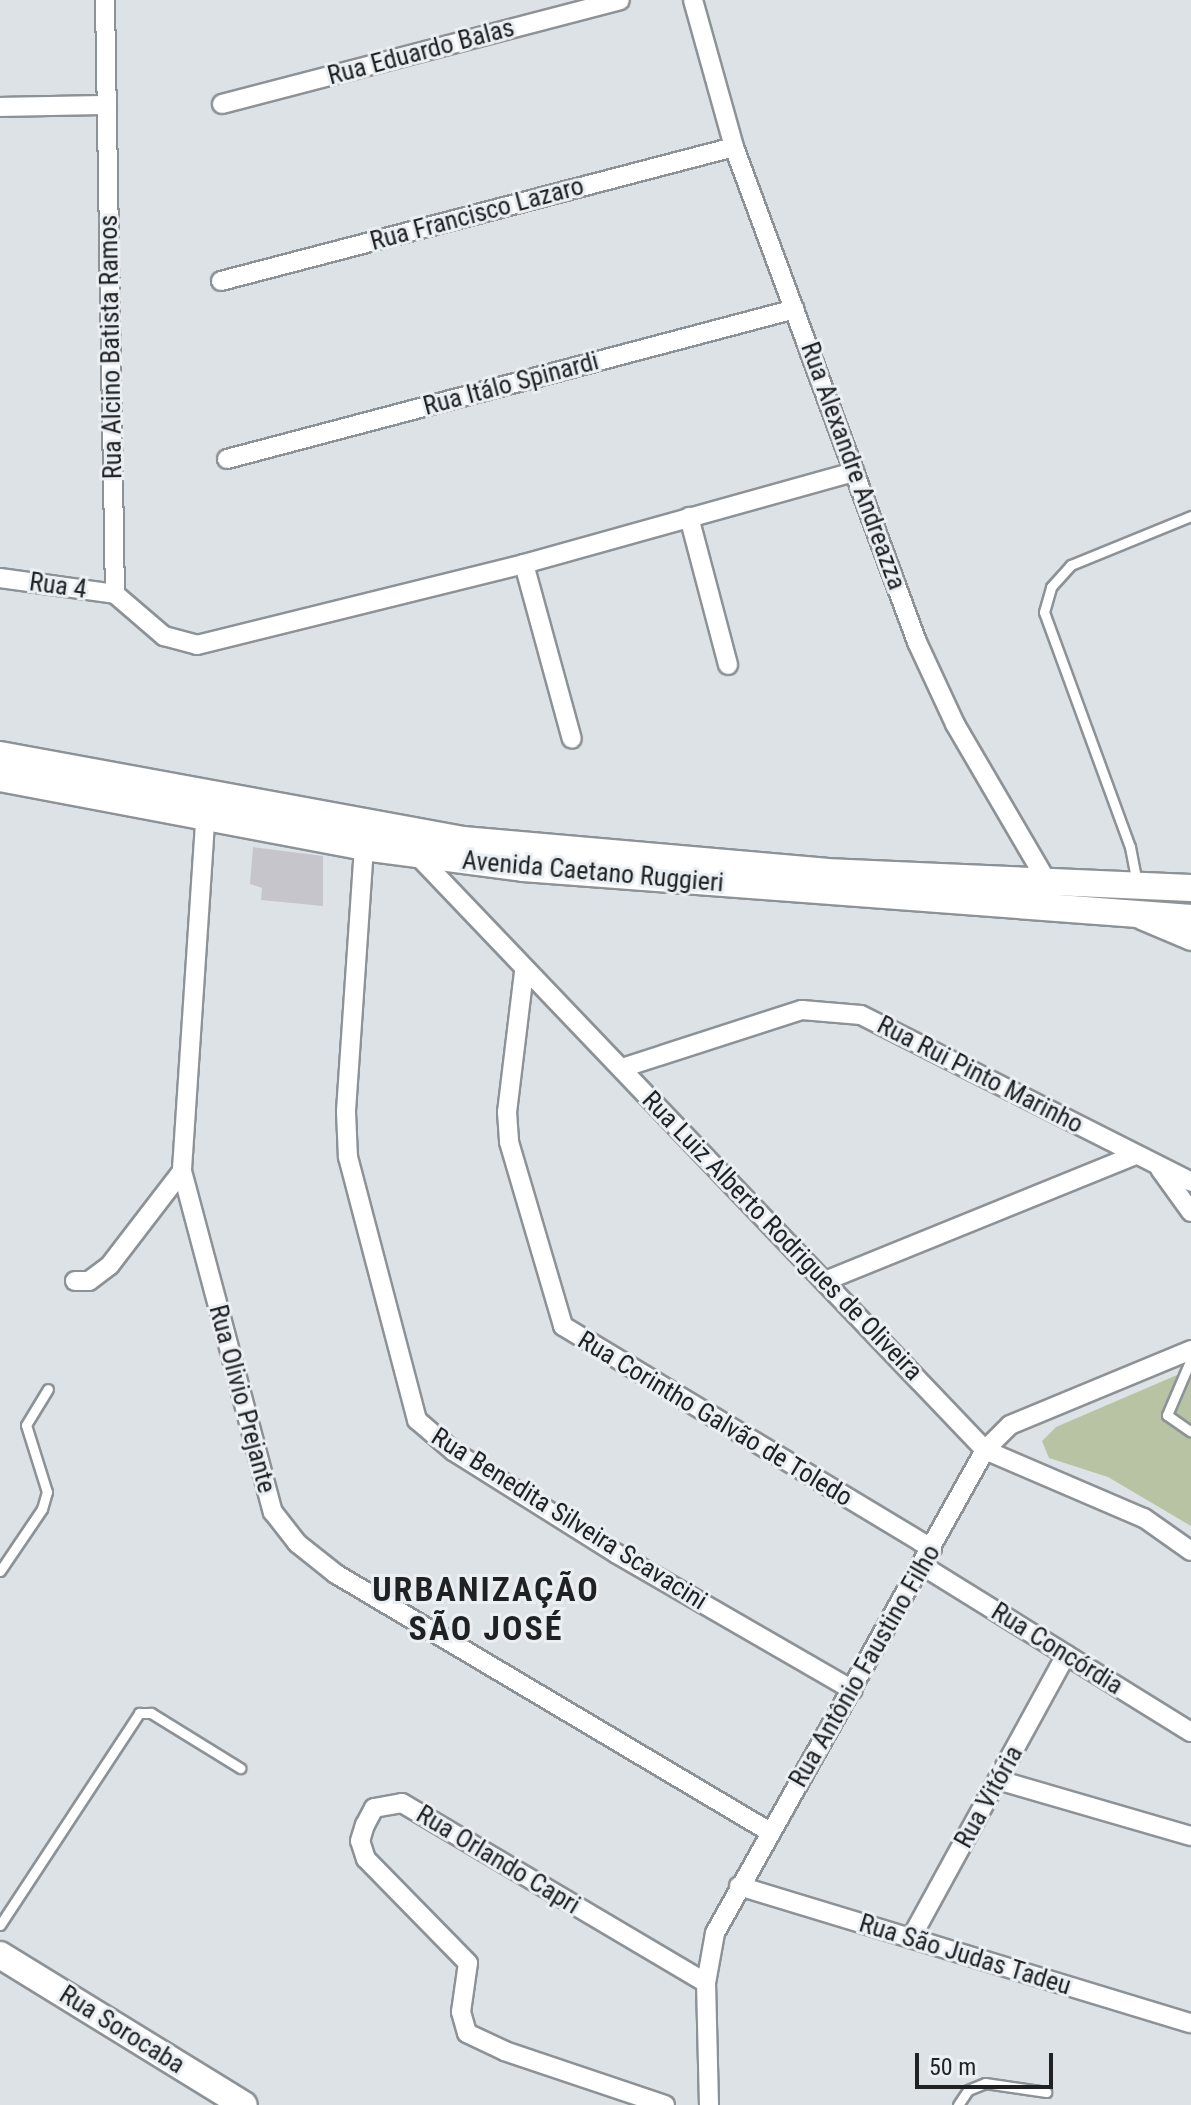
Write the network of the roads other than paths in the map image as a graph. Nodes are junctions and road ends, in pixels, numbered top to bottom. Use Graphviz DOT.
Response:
graph roads {
  1 [pos="105,0"];
  2 [pos="620,0"];
  3 [pos="693,0"];
  4 [pos="222,104"];
  5 [pos="107,105"];
  6 [pos="0,107"];
  7 [pos="734,147"];
  8 [pos="221,281"];
  9 [pos="795,309"];
  10 [pos="227,459"];
  11 [pos="854,472"];
  12 [pos="1191,516"];
  13 [pos="689,517"];
  14 [pos="524,564"];
  15 [pos="0,578"];
  16 [pos="115,594"];
  17 [pos="728,665"];
  18 [pos="572,739"];
  19 [pos="0,755"];
  20 [pos="0,778"];
  21 [pos="206,804"];
  22 [pos="364,847"];
  23 [pos="418,856"];
  24 [pos="1050,885"];
  25 [pos="1138,886"];
  26 [pos="1186,888"];
  27 [pos="1061,912"];
  28 [pos="1123,912"];
  29 [pos="1191,916"];
  30 [pos="1191,941"];
  31 [pos="524,972"];
  32 [pos="622,1068"];
  33 [pos="1136,1155"];
  34 [pos="1159,1167"];
  35 [pos="182,1171"];
  36 [pos="1191,1182"];
  37 [pos="1191,1212"];
  38 [pos="75,1281"];
  39 [pos="825,1281"];
  40 [pos="1191,1350"];
  41 [pos="1191,1359"];
  42 [pos="48,1389"];
  43 [pos="1191,1432"];
  44 [pos="985,1450"];
  45 [pos="932,1549"];
  46 [pos="1191,1551"];
  47 [pos="923,1566"];
  48 [pos="0,1571"];
  49 [pos="1066,1655"];
  50 [pos="853,1690"];
  51 [pos="1191,1732"];
  52 [pos="240,1768"];
  53 [pos="998,1780"];
  54 [pos="770,1832"];
  55 [pos="1191,1836"];
  56 [pos="739,1886"];
  57 [pos="0,1925"];
  58 [pos="911,1938"];
  59 [pos="0,1955"];
  60 [pos="706,1983"];
  61 [pos="1191,2023"];
  62 [pos="1046,2092"];
  63 [pos="244,2105"];
  64 [pos="665,2105"];
  65 [pos="709,2105"];
  66 [pos="958,2105"];
  1 -- 5 [label="street, Rua Alcino Batista Ramos"];
  2 -- 4 [label="street, Rua Eduardo Balas"];
  3 -- 7 [label="street, Rua Alexandre Andreazza"];
  5 -- 6 [label="street"];
  5 -- 16 [label="street, Rua Alcino Batista Ramos"];
  7 -- 8 [label="street, Rua Francisco Lazaro"];
  7 -- 9 [label="street, Rua Alexandre Andreazza"];
  9 -- 10 [label="street, Rua Itálo Spinardi"];
  9 -- 11 [label="street, Rua Alexandre Andreazza"];
  11 -- 13 [label="street"];
  11 -- 24 [label="street, Rua Alexandre Andreazza"];
  12 -- 25 [label="lane"];
  13 -- 14 [label="street"];
  13 -- 17 [label="street"];
  14 -- 16 [label="street"];
  14 -- 18 [label="street"];
  15 -- 16 [label="street, Rua 4"];
  19 -- 21 [label="main road, Avenida Caetano Ruggieri"];
  20 -- 21 [label="main road, Avenida Caetano Ruggieri"];
  21 -- 22 [label="main road, Avenida Caetano Ruggieri"];
  21 -- 24 [label="main road, Avenida Caetano Ruggieri"];
  21 -- 35 [label="street, Rua Olivio Prejante"];
  22 -- 23 [label="main road, Avenida Caetano Ruggieri"];
  22 -- 50 [label="street, Rua Benedita Silveira Scavacini"];
  23 -- 27 [label="main road, Avenida Caetano Ruggieri"];
  23 -- 31 [label="street, Rua Luiz Alberto Rodrigues de Oliveira"];
  24 -- 25 [label="main road, Avenida Caetano Ruggieri"];
  24 -- 27 [label="street, Rua Alexandre Andreazza"];
  25 -- 26 [label="main road, Avenida Caetano Ruggieri"];
  26 -- 29 [label="street"];
  27 -- 28 [label="main road, Avenida Caetano Ruggieri"];
  28 -- 29 [label="main road, Avenida Caetano Ruggieri"];
  28 -- 30 [label="street"];
  31 -- 32 [label="street, Rua Luiz Alberto Rodrigues de Oliveira"];
  31 -- 45 [label="street, Rua Corintho Galvão de Toledo"];
  32 -- 33 [label="street, Rua Rui Pinto Marinho"];
  32 -- 39 [label="street, Rua Luiz Alberto Rodrigues de Oliveira"];
  33 -- 34 [label="street, Rua Rui Pinto Marinho"];
  33 -- 39 [label="street"];
  34 -- 36 [label="street, Rua Rui Pinto Marinho"];
  34 -- 37 [label="street"];
  35 -- 38 [label="street"];
  35 -- 54 [label="street, Rua Olivio Prejante"];
  39 -- 44 [label="street, Rua Luiz Alberto Rodrigues de Oliveira"];
  40 -- 44 [label="street, Rua Antônio Faustino Filho"];
  41 -- 43 [label="lane"];
  42 -- 48 [label="lane"];
  44 -- 45 [label="street, Rua Antônio Faustino Filho"];
  44 -- 46 [label="street, Rua Luiz Alberto Rodrigues de Oliveira"];
  45 -- 47 [label="street, Rua Antônio Faustino Filho"];
  47 -- 49 [label="street, Rua Concórdia"];
  47 -- 50 [label="street, Rua Antônio Faustino Filho"];
  49 -- 51 [label="street, Rua Concórdia"];
  49 -- 53 [label="street, Rua Vitória"];
  50 -- 54 [label="street, Rua Antônio Faustino Filho"];
  52 -- 57 [label="lane"];
  53 -- 55 [label="street"];
  53 -- 58 [label="street, Rua Vitória"];
  54 -- 56 [label="street, Rua Antônio Faustino Filho"];
  56 -- 58 [label="street, Rua São Judas Tadeu"];
  56 -- 60 [label="street, Rua Antônio Faustino Filho"];
  58 -- 61 [label="street, Rua São Judas Tadeu"];
  59 -- 63 [label="main road, Rua Sorocaba"];
  60 -- 64 [label="street, Rua Orlando Capri"];
  60 -- 65 [label="street, Rua Antônio Faustino Filho"];
  62 -- 66 [label="lane"];
}
